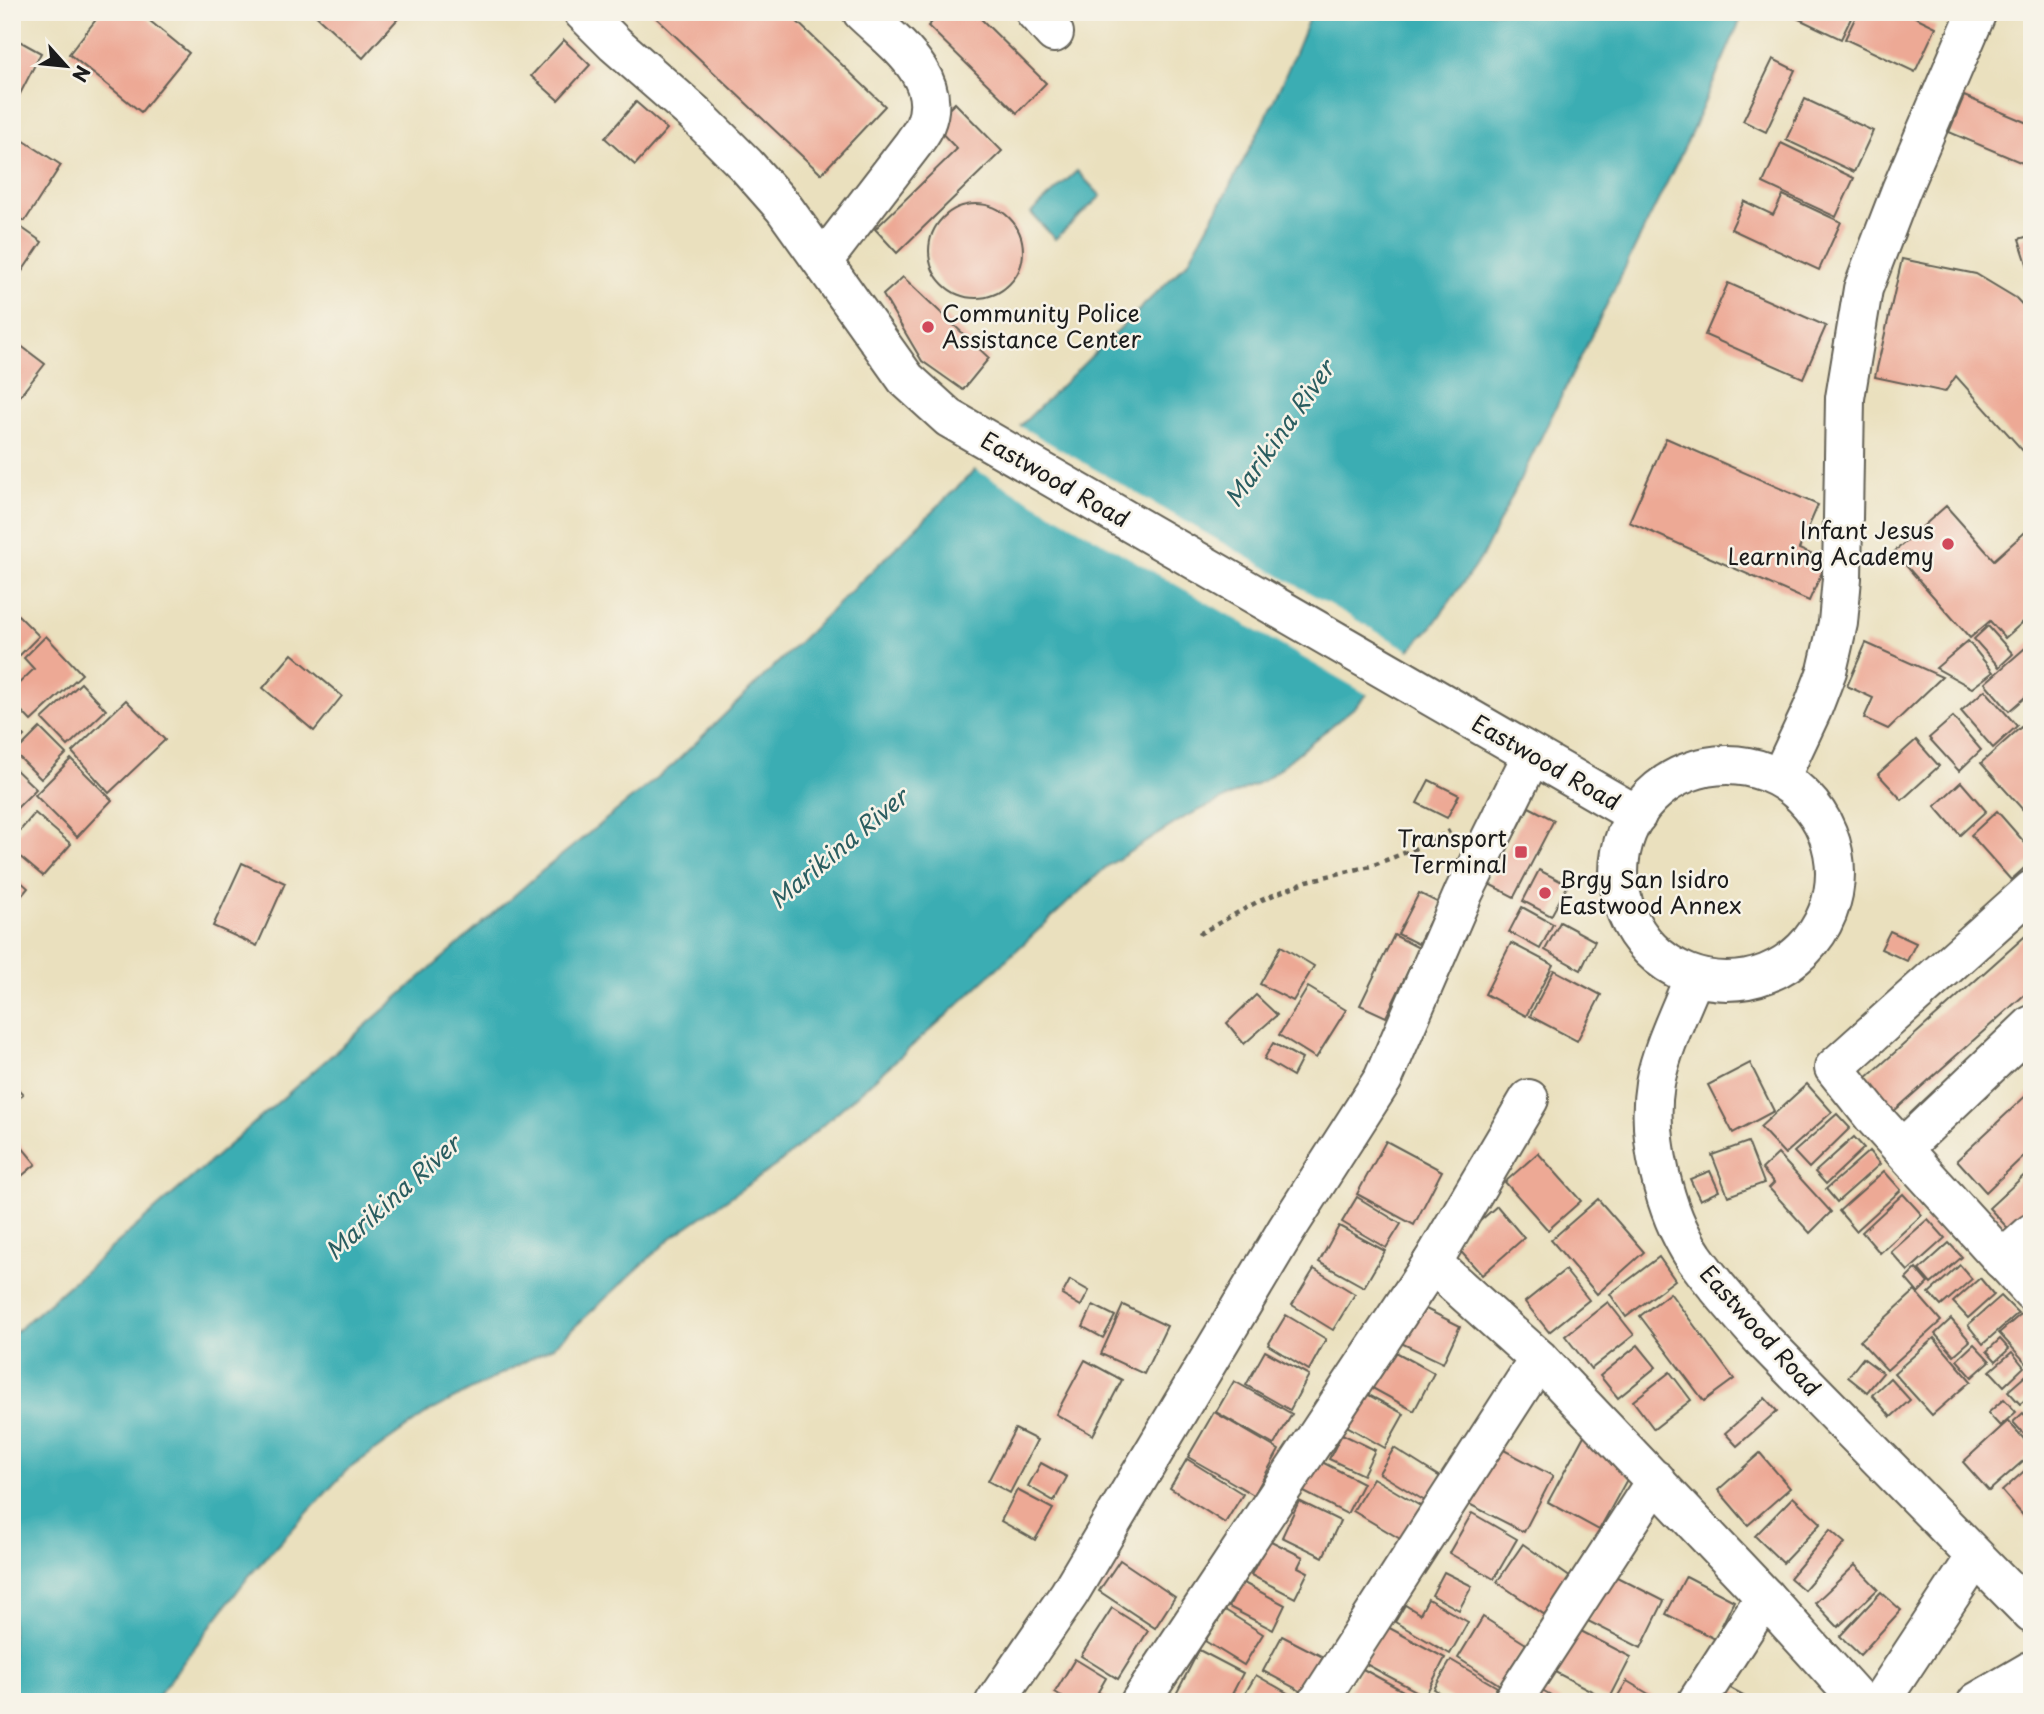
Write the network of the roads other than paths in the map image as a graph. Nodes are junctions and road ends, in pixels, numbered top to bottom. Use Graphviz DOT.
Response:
graph roads {
  1 [pos="583,12"];
  2 [pos="862,12"];
  3 [pos="1978,12"];
  4 [pos="823,261"];
  5 [pos="1532,755"];
  6 [pos="1780,778"];
  7 [pos="1637,815"];
  8 [pos="2032,890"];
  9 [pos="1694,978"];
  10 [pos="2032,1025"];
  11 [pos="1529,1099"];
  12 [pos="1902,1149"];
  13 [pos="2032,1233"];
  14 [pos="2002,1260"];
  15 [pos="1432,1263"];
  16 [pos="2032,1292"];
  17 [pos="1538,1359"];
  18 [pos="1656,1480"];
  19 [pos="1975,1558"];
  20 [pos="1765,1597"];
  21 [pos="2032,1614"];
  22 [pos="2032,1670"];
  23 [pos="995,1702"];
  24 [pos="1140,1702"];
  25 [pos="1318,1702"];
  26 [pos="1512,1702"];
  27 [pos="1697,1702"];
  28 [pos="1860,1702"];
  29 [pos="1880,1702"];
  30 [pos="1977,1702"];
  1 -- 4 [label="street, Eastwood Road"];
  2 -- 4 [label="street"];
  3 -- 6 [label="street"];
  4 -- 5 [label="street, Eastwood Road"];
  5 -- 7 [label="street, Eastwood Road"];
  5 -- 23 [label="street"];
  6 -- 7 [label="street"];
  6 -- 9 [label="street"];
  7 -- 9 [label="street"];
  8 -- 12 [label="street"];
  9 -- 19 [label="street, Eastwood Road"];
  10 -- 12 [label="street"];
  11 -- 15 [label="street"];
  12 -- 14 [label="street"];
  13 -- 14 [label="street"];
  14 -- 16 [label="street"];
  15 -- 17 [label="street"];
  15 -- 24 [label="street"];
  17 -- 18 [label="street"];
  17 -- 25 [label="street"];
  18 -- 20 [label="street"];
  18 -- 26 [label="street"];
  19 -- 21 [label="street, Eastwood Road"];
  19 -- 29 [label="street"];
  20 -- 27 [label="street"];
  20 -- 28 [label="street"];
  22 -- 30 [label="street"];
}
